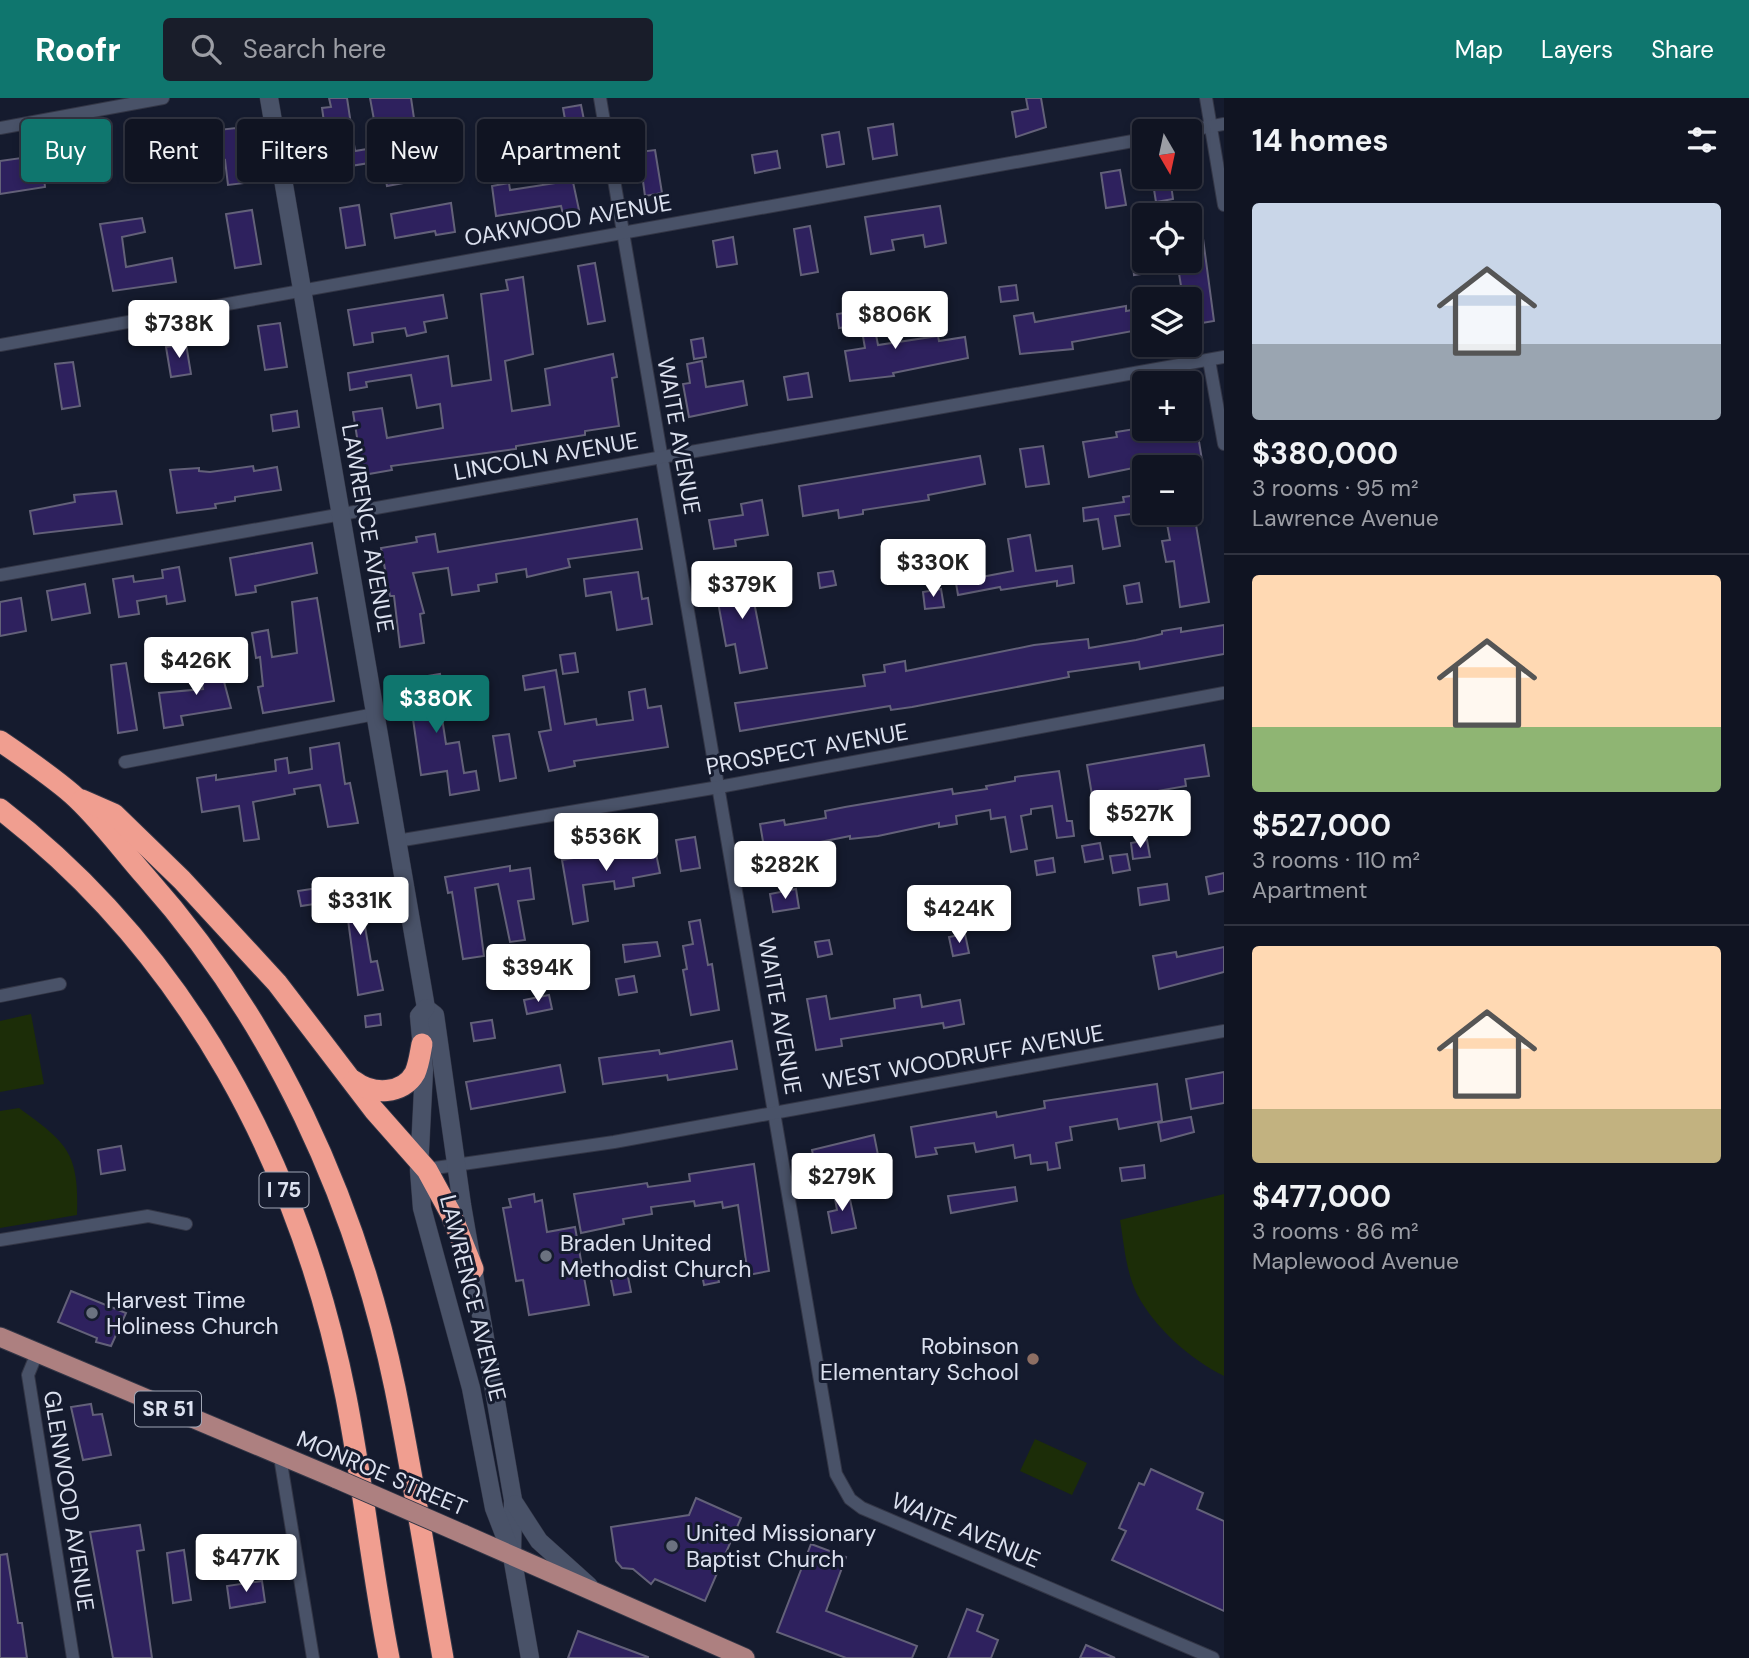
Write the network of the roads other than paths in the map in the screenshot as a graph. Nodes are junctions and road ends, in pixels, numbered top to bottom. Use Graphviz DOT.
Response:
graph roads {
  1 [pos="163,98"];
  2 [pos="269,98"];
  3 [pos="600,98"];
  4 [pos="1206,98"];
  5 [pos="1217,126"];
  6 [pos="0,128"];
  7 [pos="1132,141"];
  8 [pos="1224,205"];
  9 [pos="622,232"];
  10 [pos="302,289"];
  11 [pos="0,345"];
  12 [pos="1224,357"];
  13 [pos="1209,360"];
  14 [pos="1224,444"];
  15 [pos="661,457"];
  16 [pos="341,514"];
  17 [pos="0,575"];
  18 [pos="1224,693"];
  19 [pos="375,714"];
  20 [pos="0,741"];
  21 [pos="125,762"];
  22 [pos="719,787"];
  23 [pos="74,796"];
  24 [pos="0,810"];
  25 [pos="397,841"];
  26 [pos="60,984"];
  27 [pos="0,996"];
  28 [pos="426,1008"];
  29 [pos="1224,1031"];
  30 [pos="422,1044"];
  31 [pos="346,1074"];
  32 [pos="775,1112"];
  33 [pos="456,1164"];
  34 [pos="422,1167"];
  35 [pos="186,1224"];
  36 [pos="0,1240"];
  37 [pos="473,1269"];
  38 [pos="0,1337"];
  39 [pos="37,1353"];
  40 [pos="280,1457"];
  41 [pos="513,1500"];
  42 [pos="512,1556"];
  43 [pos="597,1593"];
  44 [pos="1177,1652"];
  45 [pos="73,1658"];
  46 [pos="313,1658"];
  47 [pos="387,1658"];
  48 [pos="443,1658"];
  49 [pos="530,1658"];
  50 [pos="745,1658"];
  51 [pos="1213,1658"];
  1 -- 6 [label="street"];
  2 -- 10 [label="street, LAWRENCE AVENUE"];
  3 -- 9 [label="street, WAITE AVENUE"];
  4 -- 5 [label="street"];
  5 -- 8 [label="street"];
  7 -- 9 [label="street, OAKWOOD AVENUE"];
  9 -- 10 [label="street, OAKWOOD AVENUE"];
  9 -- 15 [label="street, WAITE AVENUE"];
  10 -- 11 [label="street, OAKWOOD AVENUE"];
  10 -- 16 [label="street, LAWRENCE AVENUE"];
  12 -- 13 [label="street, LINCOLN AVENUE"];
  13 -- 14 [label="street"];
  13 -- 15 [label="street, LINCOLN AVENUE"];
  15 -- 16 [label="street, LINCOLN AVENUE"];
  15 -- 22 [label="street, WAITE AVENUE"];
  16 -- 17 [label="street, LINCOLN AVENUE"];
  16 -- 19 [label="street, LAWRENCE AVENUE"];
  18 -- 22 [label="street, PROSPECT AVENUE"];
  19 -- 21 [label="street"];
  19 -- 25 [label="street, LAWRENCE AVENUE"];
  20 -- 23 [label="highway, I 75"];
  22 -- 25 [label="street, PROSPECT AVENUE"];
  22 -- 32 [label="street, WAITE AVENUE"];
  23 -- 31 [label="highway"];
  23 -- 48 [label="highway, I 75"];
  24 -- 47 [label="highway, I 75"];
  25 -- 28 [label="street, LAWRENCE AVENUE"];
  26 -- 27 [label="street"];
  28 -- 30 [label="street, LAWRENCE AVENUE"];
  28 -- 33 [label="street, LAWRENCE AVENUE"];
  29 -- 32 [label="street, WEST WOODRUFF AVENUE"];
  30 -- 31 [label="highway"];
  30 -- 34 [label="street, LAWRENCE AVENUE"];
  31 -- 34 [label="highway"];
  32 -- 33 [label="street, WEST WOODRUFF AVENUE"];
  32 -- 44 [label="street, WAITE AVENUE"];
  33 -- 34 [label="street, WEST WOODRUFF AVENUE"];
  33 -- 37 [label="street, LAWRENCE AVENUE"];
  34 -- 37 [label="highway"];
  34 -- 42 [label="street, LAWRENCE AVENUE"];
  35 -- 36 [label="street"];
  37 -- 41 [label="street, LAWRENCE AVENUE"];
  38 -- 39 [label="main road, MONROE STREET / SR 51"];
  39 -- 40 [label="main road, MONROE STREET / SR 51"];
  39 -- 45 [label="street, GLENWOOD AVENUE"];
  40 -- 42 [label="main road, MONROE STREET / SR 51, bridge"];
  40 -- 46 [label="street"];
  41 -- 42 [label="street, LAWRENCE AVENUE"];
  41 -- 43 [label="street"];
  42 -- 43 [label="main road, MONROE STREET / SR 51"];
  42 -- 49 [label="street, LAWRENCE AVENUE"];
  43 -- 50 [label="main road, MONROE STREET / SR 51"];
  44 -- 51 [label="street, WAITE AVENUE"];
}
